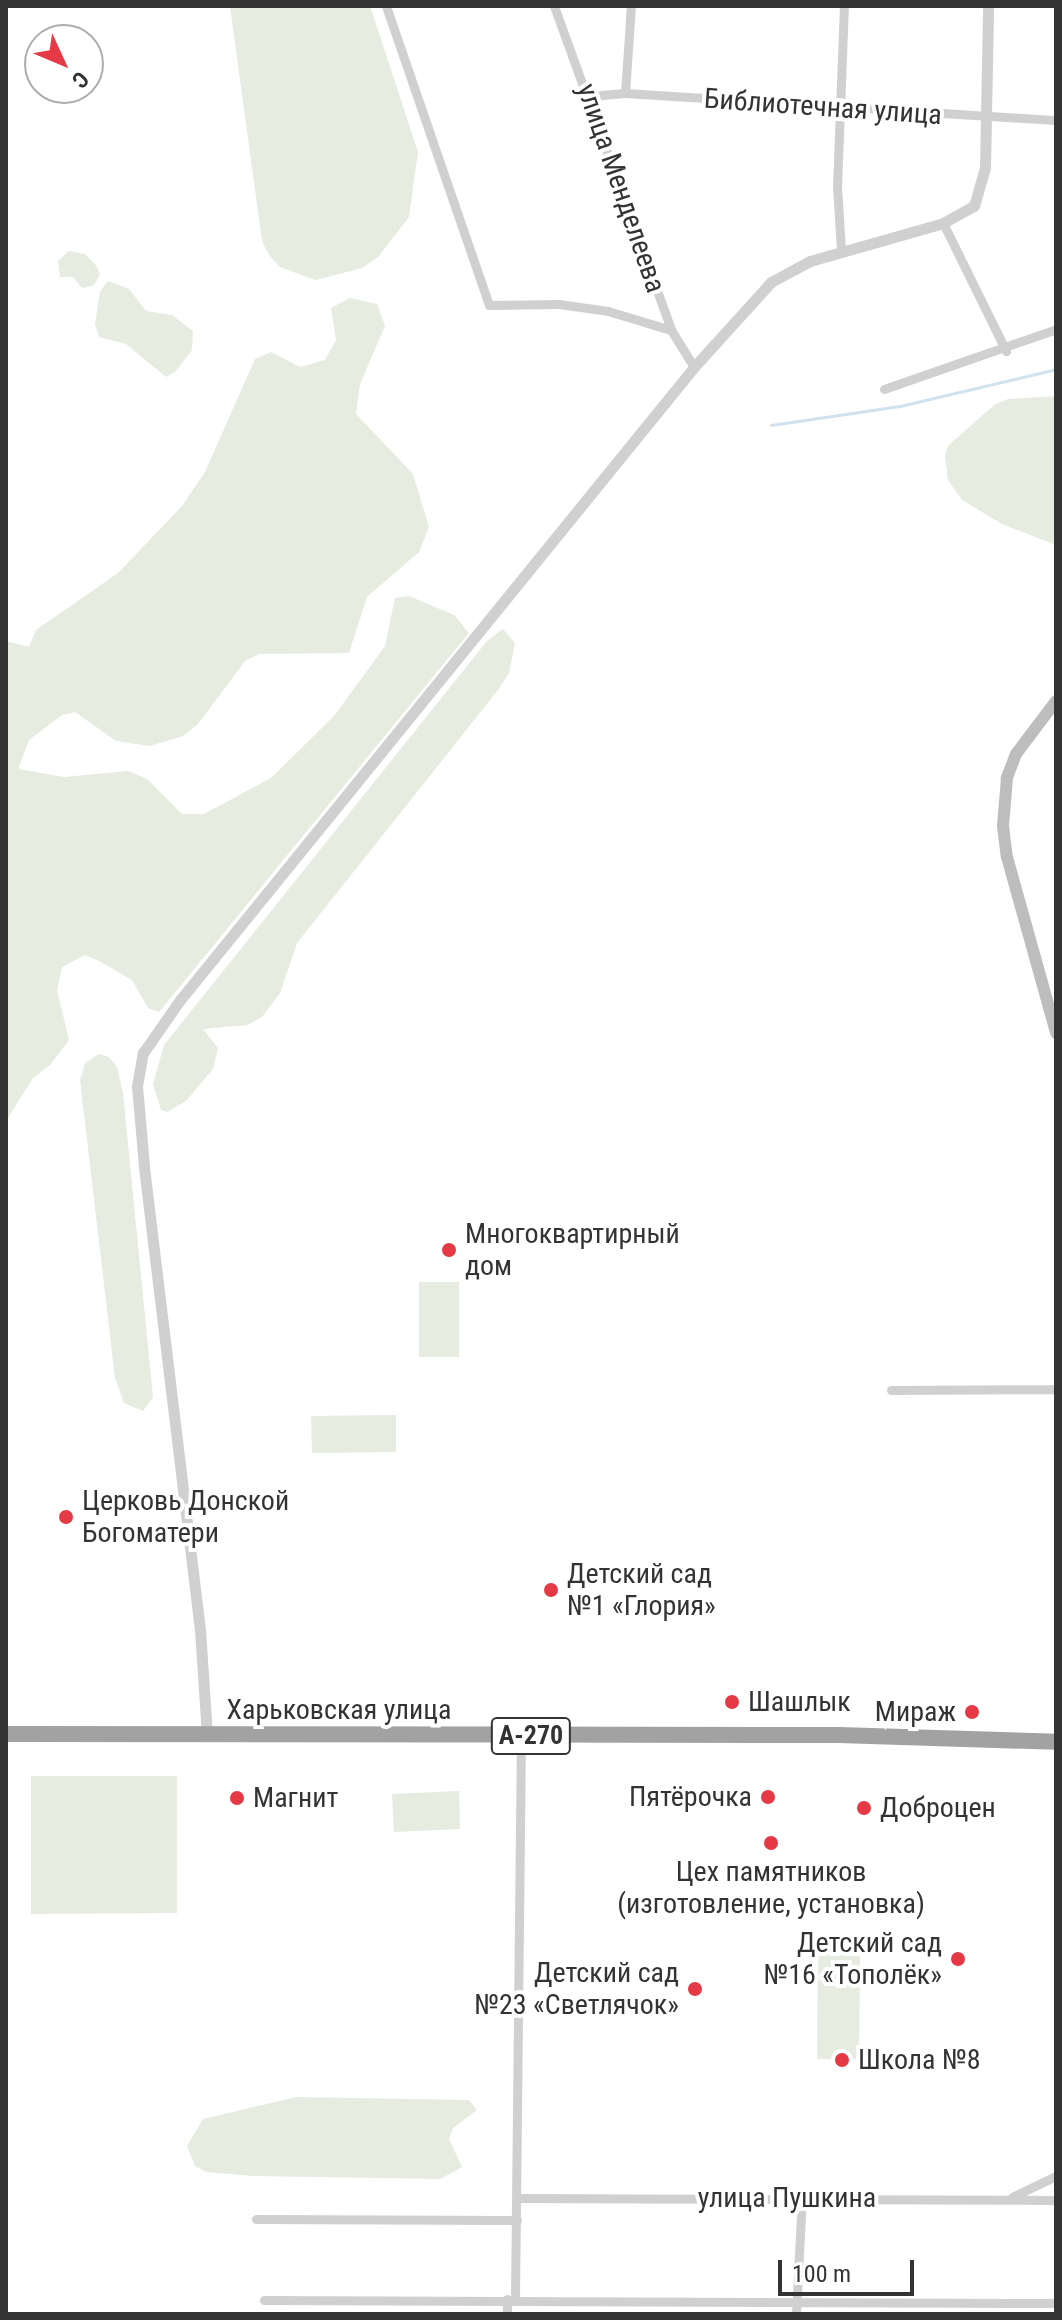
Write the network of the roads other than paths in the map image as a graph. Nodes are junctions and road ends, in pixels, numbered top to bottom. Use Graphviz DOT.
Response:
graph roads {
  1 [pos="386,6"];
  2 [pos="554,6"];
  3 [pos="631,6"];
  4 [pos="844,6"];
  5 [pos="988,6"];
  6 [pos="625,93"];
  7 [pos="590,96"];
  8 [pos="839,110"];
  9 [pos="985,116"];
  10 [pos="1056,120"];
  11 [pos="943,223"];
  12 [pos="841,250"];
  13 [pos="1056,329"];
  14 [pos="671,330"];
  15 [pos="1006,351"];
  16 [pos="694,367"];
  17 [pos="884,389"];
  18 [pos="1056,701"];
  19 [pos="1056,1033"];
  20 [pos="1056,1389"];
  21 [pos="891,1390"];
  22 [pos="6,1734"];
  23 [pos="207,1735"];
  24 [pos="521,1736"];
  25 [pos="1056,1742"];
  26 [pos="1056,2176"];
  27 [pos="802,2197"];
  28 [pos="517,2198"];
  29 [pos="1009,2199"];
  30 [pos="1056,2200"];
  31 [pos="256,2219"];
  32 [pos="517,2220"];
  33 [pos="511,2299"];
  34 [pos="264,2300"];
  35 [pos="1056,2303"];
  36 [pos="796,2309"];
  37 [pos="507,2314"];
  1 -- 14 [label="street"];
  2 -- 7 [label="street, улица Менделеева"];
  3 -- 6 [label="street"];
  4 -- 8 [label="street"];
  5 -- 9 [label="street"];
  6 -- 7 [label="street, Библиотечная улица"];
  6 -- 8 [label="street, Библиотечная улица"];
  7 -- 14 [label="street, улица Менделеева"];
  8 -- 9 [label="street, Библиотечная улица"];
  8 -- 12 [label="street"];
  9 -- 10 [label="street, Библиотечная улица"];
  9 -- 11 [label="street"];
  11 -- 12 [label="street"];
  11 -- 15 [label="street"];
  12 -- 16 [label="street"];
  13 -- 15 [label="street"];
  14 -- 16 [label="street, улица Менделеева"];
  15 -- 17 [label="street"];
  16 -- 23 [label="street"];
  18 -- 19 [label="main road"];
  20 -- 21 [label="street"];
  22 -- 23 [label="highway, Харьковская улица / А-270"];
  23 -- 24 [label="highway, Харьковская улица / А-270"];
  24 -- 25 [label="highway, Харьковская улица / А-270"];
  24 -- 28 [label="street"];
  26 -- 29 [label="street"];
  27 -- 28 [label="street, улица Пушкина"];
  27 -- 29 [label="street, улица Пушкина"];
  27 -- 36 [label="street"];
  28 -- 32 [label="street"];
  29 -- 30 [label="street, улица Пушкина"];
  31 -- 32 [label="street"];
  32 -- 33 [label="street"];
  33 -- 34 [label="street"];
  33 -- 36 [label="street"];
  33 -- 37 [label="street"];
  35 -- 36 [label="street"];
}
